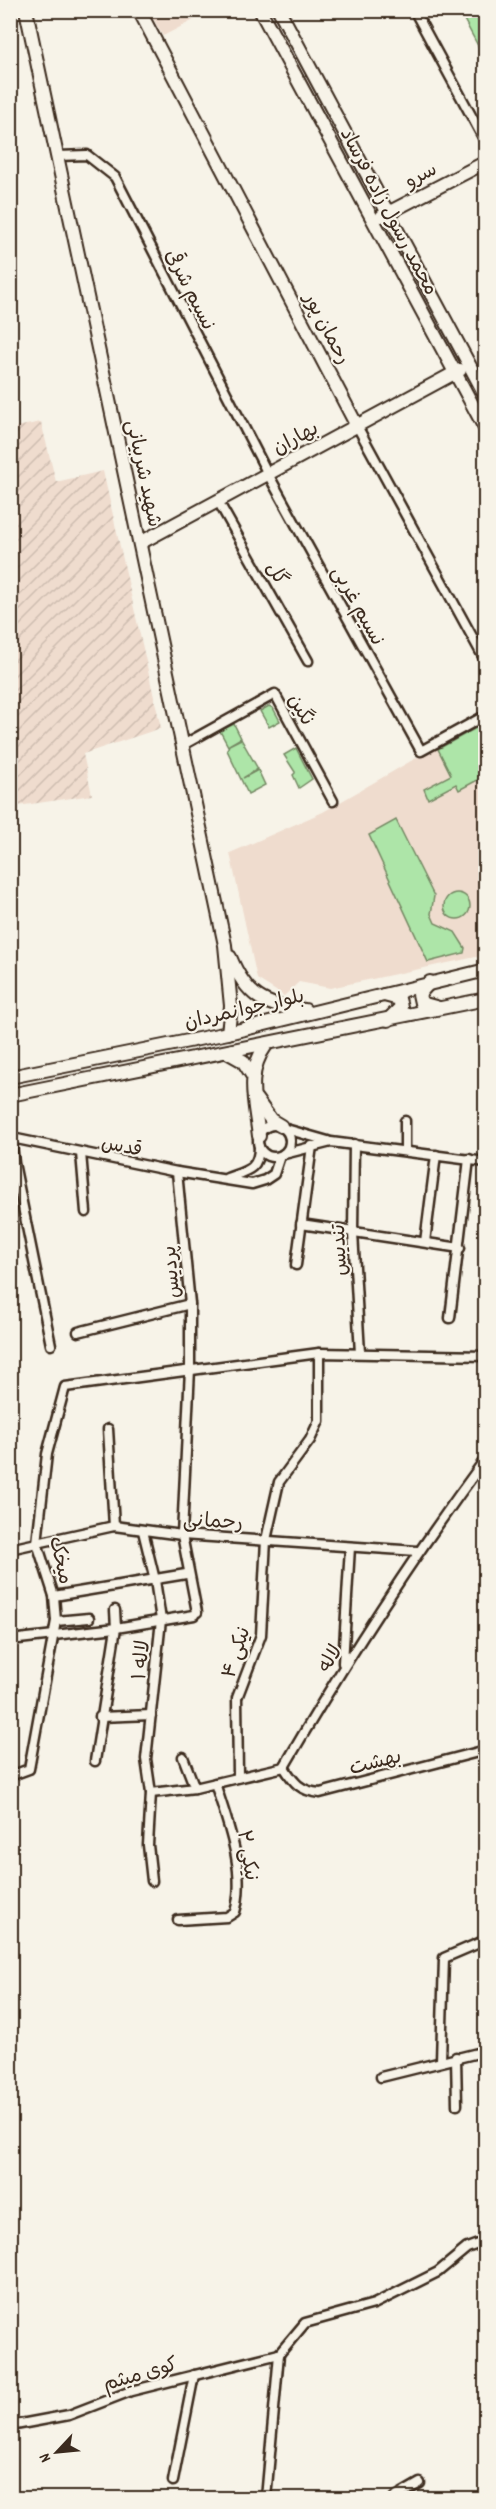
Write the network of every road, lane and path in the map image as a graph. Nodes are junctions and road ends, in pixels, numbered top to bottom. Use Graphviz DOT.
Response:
graph roads {
  1 [pos="26,10"];
  2 [pos="139,10"];
  3 [pos="260,10"];
  4 [pos="279,10"];
  5 [pos="414,10"];
  6 [pos="292,36"];
  7 [pos="278,44"];
  8 [pos="486,143"];
  9 [pos="58,156"];
  10 [pos="486,162"];
  11 [pos="387,213"];
  12 [pos="372,220"];
  13 [pos="469,366"];
  14 [pos="455,373"];
  15 [pos="486,396"];
  16 [pos="357,426"];
  17 [pos="486,430"];
  18 [pos="268,474"];
  19 [pos="218,501"];
  20 [pos="140,543"];
  21 [pos="308,661"];
  22 [pos="486,662"];
  23 [pos="481,718"];
  24 [pos="183,745"];
  25 [pos="333,801"];
  26 [pos="225,945"];
  27 [pos="486,970"];
  28 [pos="430,982"];
  29 [pos="381,994"];
  30 [pos="486,999"];
  31 [pos="439,1008"];
  32 [pos="317,1011"];
  33 [pos="387,1021"];
  34 [pos="228,1033"];
  35 [pos="266,1045"];
  36 [pos="227,1052"];
  37 [pos="252,1075"];
  38 [pos="10,1077"];
  39 [pos="10,1095"];
  40 [pos="254,1096"];
  41 [pos="405,1121"];
  42 [pos="10,1126"];
  43 [pos="283,1128"];
  44 [pos="12,1138"];
  45 [pos="259,1141"];
  46 [pos="331,1142"];
  47 [pos="354,1144"];
  48 [pos="312,1146"];
  49 [pos="405,1151"];
  50 [pos="81,1154"];
  51 [pos="282,1155"];
  52 [pos="436,1155"];
  53 [pos="469,1160"];
  54 [pos="486,1162"];
  55 [pos="12,1165"];
  56 [pos="177,1172"];
  57 [pos="226,1178"];
  58 [pos="86,1212"];
  59 [pos="301,1224"];
  60 [pos="353,1233"];
  61 [pos="424,1242"];
  62 [pos="460,1248"];
  63 [pos="296,1265"];
  64 [pos="190,1304"];
  65 [pos="450,1318"];
  66 [pos="78,1332"];
  67 [pos="51,1345"];
  68 [pos="319,1353"];
  69 [pos="360,1353"];
  70 [pos="486,1356"];
  71 [pos="190,1369"];
  72 [pos="108,1429"];
  73 [pos="486,1458"];
  74 [pos="114,1526"];
  75 [pos="143,1531"];
  76 [pos="182,1535"];
  77 [pos="266,1540"];
  78 [pos="37,1543"];
  79 [pos="350,1547"];
  80 [pos="10,1549"];
  81 [pos="417,1551"];
  82 [pos="186,1574"];
  83 [pos="155,1580"];
  84 [pos="54,1596"];
  85 [pos="115,1610"];
  86 [pos="89,1618"];
  87 [pos="161,1620"];
  88 [pos="56,1621"];
  89 [pos="116,1628"];
  90 [pos="52,1635"];
  91 [pos="10,1640"];
  92 [pos="343,1665"];
  93 [pos="152,1715"];
  94 [pos="100,1717"];
  95 [pos="486,1750"];
  96 [pos="183,1757"];
  97 [pos="95,1761"];
  98 [pos="284,1767"];
  99 [pos="238,1775"];
  100 [pos="10,1776"];
  101 [pos="215,1783"];
  102 [pos="195,1788"];
  103 [pos="151,1793"];
  104 [pos="152,1881"];
  105 [pos="178,1920"];
  106 [pos="486,1940"];
  107 [pos="486,2051"];
  108 [pos="456,2057"];
  109 [pos="441,2061"];
  110 [pos="381,2077"];
  111 [pos="457,2105"];
  112 [pos="486,2241"];
  113 [pos="279,2354"];
  114 [pos="194,2374"];
  115 [pos="10,2426"];
  116 [pos="173,2481"];
  117 [pos="420,2483"];
  118 [pos="266,2499"];
  119 [pos="394,2499"];
  1 -- 9 [label="main road, شهید شربیانی"];
  2 -- 16 [label="main road, رحمان پور"];
  3 -- 7 [label="main road, محمد رسول زاده فرساد"];
  4 -- 6 [label="main road, محمد رسول زاده فرساد"];
  5 -- 8 [label="street"];
  6 -- 7 [label="main road"];
  6 -- 11 [label="main road, محمد رسول زاده فرساد"];
  7 -- 12 [label="main road, محمد رسول زاده فرساد"];
  9 -- 18 [label="street, نسیم شرقی"];
  9 -- 20 [label="main road, شهید شربیانی"];
  10 -- 11 [label="main road, سرو"];
  11 -- 12 [label="main road, سرو"];
  11 -- 13 [label="main road, محمد رسول زاده فرساد"];
  12 -- 14 [label="main road, محمد رسول زاده فرساد"];
  13 -- 14 [label="main road, بهاران"];
  13 -- 15 [label="main road, محمد رسول زاده فرساد"];
  14 -- 16 [label="main road, بهاران"];
  14 -- 17 [label="main road, محمد رسول زاده فرساد"];
  16 -- 18 [label="main road, بهاران"];
  16 -- 22 [label="street, رحمان پور"];
  18 -- 19 [label="main road, بهاران"];
  18 -- 23 [label="street, نسیم غربی"];
  19 -- 20 [label="main road, بهاران"];
  19 -- 21 [label="street, گل"];
  20 -- 24 [label="main road, شهید شربیانی"];
  24 -- 25 [label="street, نگین"];
  24 -- 26 [label="main road, شهید شربیانی"];
  26 -- 32 [label="main road, شهید شربیانی"];
  26 -- 34 [label="main road, شهید شربیانی"];
  27 -- 28 [label="main road, بلوار جوانمردان"];
  28 -- 29 [label="main road, بلوار جوانمردان"];
  28 -- 31 [label="main road"];
  29 -- 32 [label="main road, بلوار جوانمردان"];
  29 -- 33 [label="main road"];
  30 -- 31 [label="main road, بلوار جوانمردان"];
  31 -- 33 [label="main road, بلوار جوانمردان"];
  32 -- 34 [label="main road, بلوار جوانمردان"];
  33 -- 35 [label="main road, بلوار جوانمردان"];
  34 -- 38 [label="main road, بلوار جوانمردان"];
  35 -- 36 [label="main road, بلوار جوانمردان"];
  35 -- 37 [label="main road"];
  36 -- 37 [label="main road"];
  36 -- 39 [label="main road, بلوار جوانمردان"];
  37 -- 40 [label="main road"];
  40 -- 43 [label="main road"];
  40 -- 45 [label="main road"];
  41 -- 49 [label="street"];
  42 -- 44 [label="street"];
  43 -- 45 [label="street"];
  43 -- 46 [label="street"];
  43 -- 51 [label="street"];
  44 -- 50 [label="street, قدس"];
  44 -- 55 [label="street"];
  45 -- 51 [label="street"];
  45 -- 57 [label="street"];
  46 -- 47 [label="street"];
  46 -- 48 [label="street"];
  47 -- 49 [label="street"];
  47 -- 60 [label="street, تندیس"];
  48 -- 51 [label="street"];
  48 -- 59 [label="street"];
  49 -- 52 [label="street"];
  50 -- 56 [label="street, قدس"];
  50 -- 58 [label="street"];
  51 -- 57 [label="street, قدس"];
  52 -- 53 [label="street"];
  52 -- 61 [label="street"];
  53 -- 54 [label="street"];
  53 -- 62 [label="street"];
  55 -- 67 [label="street"];
  56 -- 57 [label="street, قدس"];
  56 -- 64 [label="street, پردیس"];
  59 -- 60 [label="street"];
  59 -- 63 [label="street"];
  60 -- 61 [label="street"];
  60 -- 69 [label="street, تندیس"];
  61 -- 62 [label="street"];
  62 -- 65 [label="street"];
  64 -- 66 [label="street"];
  64 -- 71 [label="street, پردیس"];
  68 -- 69 [label="street"];
  68 -- 71 [label="street"];
  68 -- 77 [label="street, نیکی ۴"];
  69 -- 70 [label="street"];
  71 -- 76 [label="street, پردیس"];
  71 -- 78 [label="street, میخک"];
  72 -- 74 [label="street"];
  73 -- 81 [label="street, لاله"];
  74 -- 75 [label="street, رحمانی"];
  74 -- 78 [label="street, رحمانی"];
  75 -- 76 [label="street, رحمانی"];
  75 -- 83 [label="street, لاله ۱"];
  76 -- 77 [label="street, رحمانی"];
  76 -- 87 [label="street, پردیس"];
  77 -- 79 [label="street, رحمانی"];
  77 -- 99 [label="street, نیکی ۴"];
  78 -- 80 [label="street, رحمانی"];
  78 -- 84 [label="street, میخک"];
  79 -- 81 [label="street, رحمانی"];
  79 -- 92 [label="street"];
  81 -- 92 [label="street, لاله"];
  82 -- 83 [label="street"];
  83 -- 84 [label="street"];
  83 -- 87 [label="street, لاله ۱"];
  84 -- 88 [label="street, میخک"];
  85 -- 89 [label="street"];
  86 -- 88 [label="street"];
  87 -- 89 [label="street"];
  87 -- 93 [label="street, لاله ۱"];
  88 -- 90 [label="street, میخک"];
  89 -- 90 [label="street"];
  89 -- 94 [label="street"];
  90 -- 91 [label="street"];
  90 -- 100 [label="street, میخک"];
  92 -- 98 [label="street, لاله"];
  93 -- 94 [label="street"];
  93 -- 103 [label="street, لاله ۱"];
  94 -- 97 [label="street"];
  95 -- 98 [label="street, بهشت"];
  96 -- 102 [label="street"];
  98 -- 99 [label="street"];
  99 -- 101 [label="street"];
  101 -- 102 [label="street"];
  101 -- 105 [label="street, نیکی ۲"];
  102 -- 103 [label="street"];
  103 -- 104 [label="street, لاله ۱"];
  106 -- 109 [label="street"];
  107 -- 108 [label="street"];
  108 -- 109 [label="street"];
  108 -- 111 [label="street"];
  109 -- 110 [label="street"];
  112 -- 113 [label="street"];
  113 -- 114 [label="street, کوی میثم"];
  113 -- 118 [label="street"];
  114 -- 115 [label="street, کوی میثم"];
  114 -- 116 [label="street"];
  117 -- 119 [label="street"];
}
